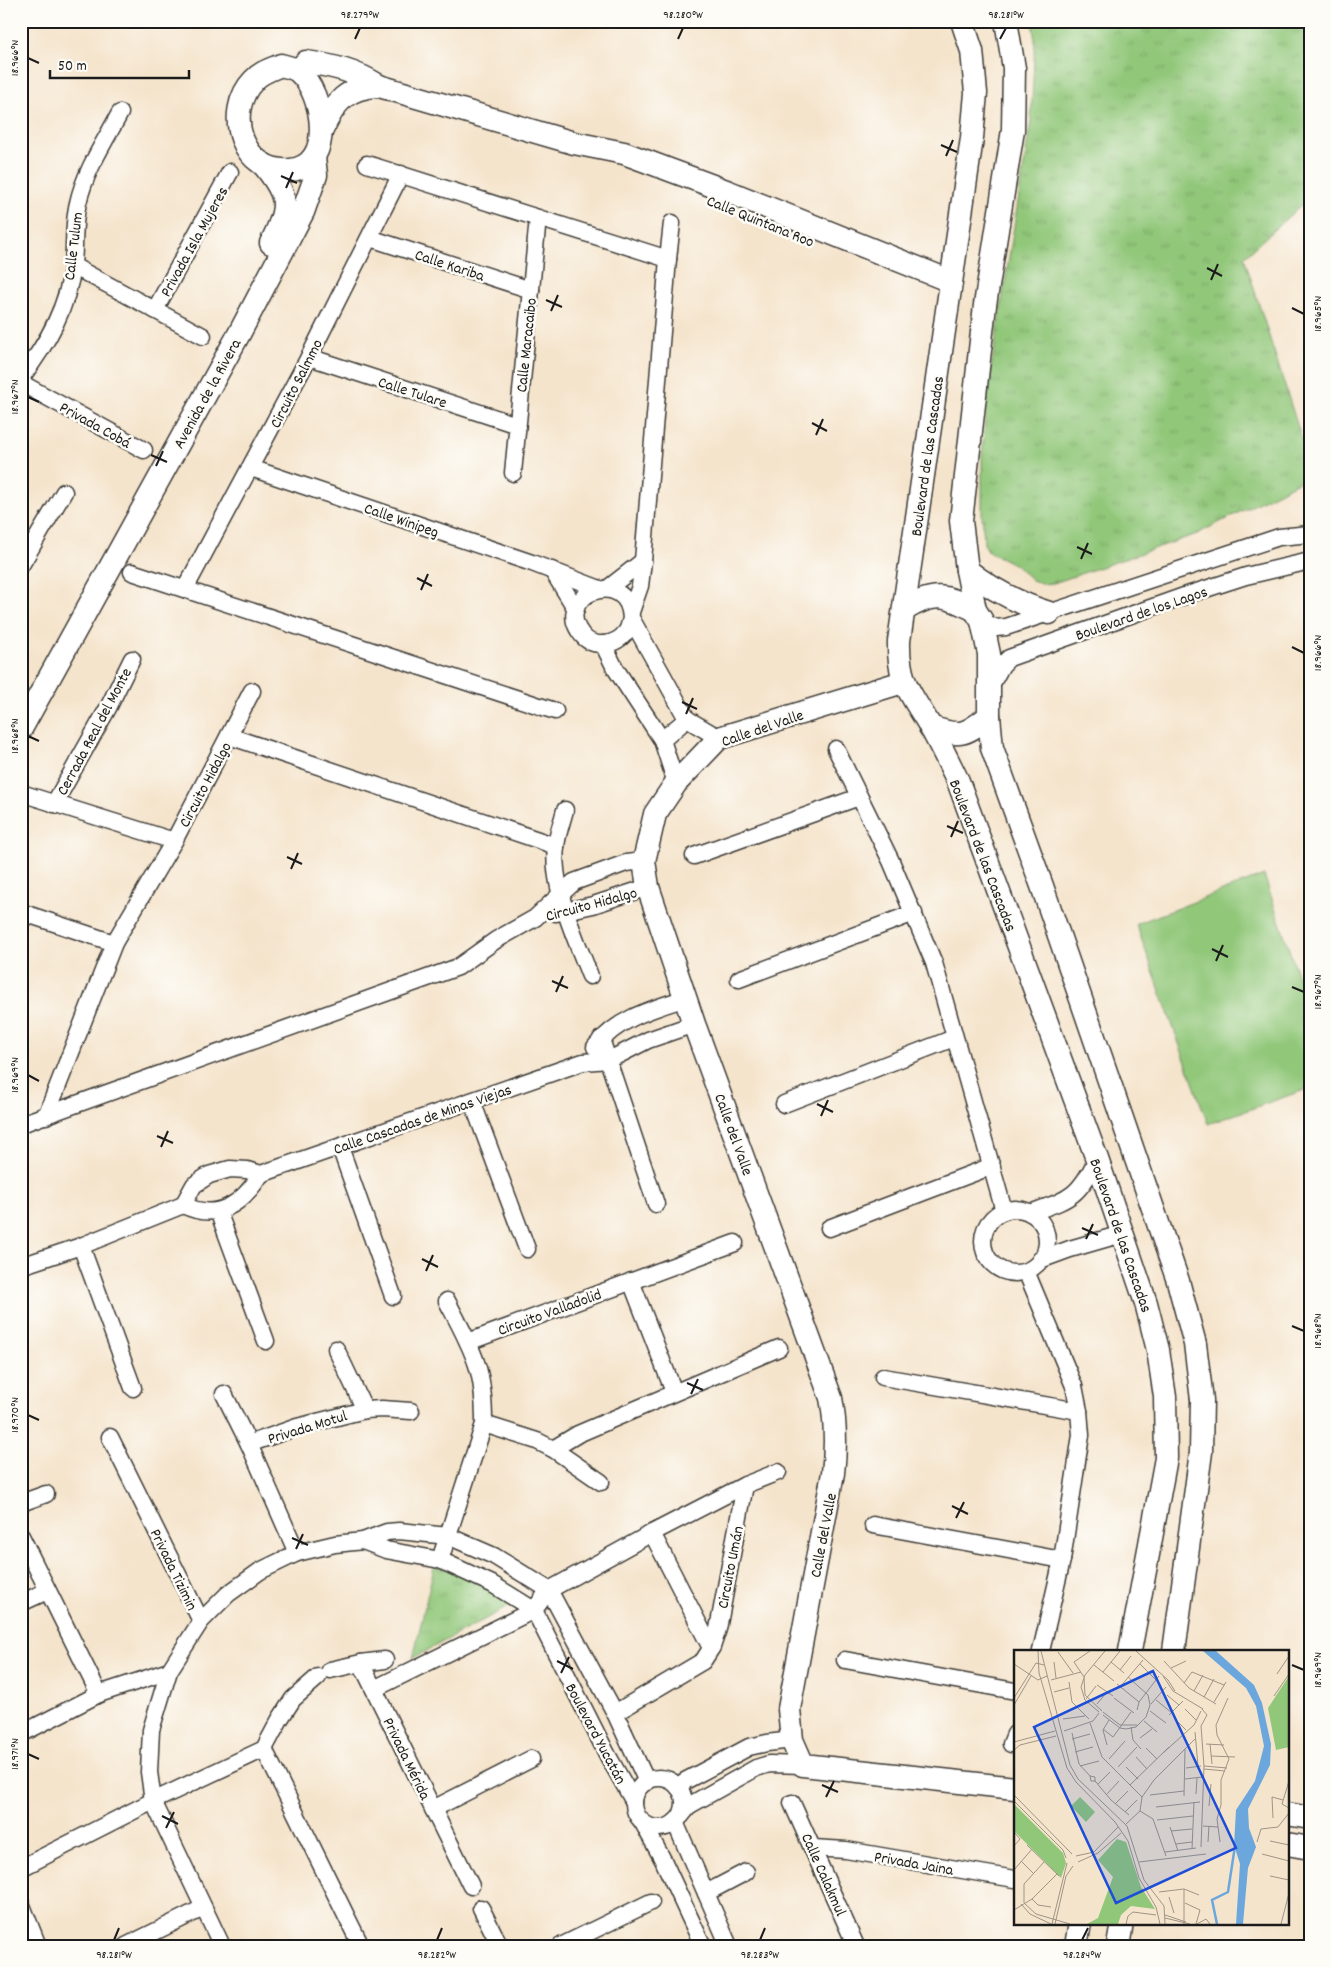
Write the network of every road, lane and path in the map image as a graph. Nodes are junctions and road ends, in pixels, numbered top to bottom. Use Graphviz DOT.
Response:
graph roads {
  1 [pos="962,21"];
  2 [pos="1006,21"];
  3 [pos="298,71"];
  4 [pos="379,86"];
  5 [pos="120,112"];
  6 [pos="322,130"];
  7 [pos="314,157"];
  8 [pos="262,164"];
  9 [pos="368,164"];
  10 [pos="230,172"];
  11 [pos="401,174"];
  12 [pos="538,218"];
  13 [pos="672,223"];
  14 [pos="370,238"];
  15 [pos="668,259"];
  16 [pos="73,266"];
  17 [pos="949,289"];
  18 [pos="531,290"];
  19 [pos="155,310"];
  20 [pos="233,330"];
  21 [pos="203,336"];
  22 [pos="309,357"];
  23 [pos="21,378"];
  24 [pos="21,383"];
  25 [pos="517,425"];
  26 [pos="144,450"];
  27 [pos="251,468"];
  28 [pos="512,473"];
  29 [pos="64,492"];
  30 [pos="127,524"];
  31 [pos="1310,534"];
  32 [pos="643,561"];
  33 [pos="1310,561"];
  34 [pos="21,565"];
  35 [pos="552,570"];
  36 [pos="967,570"];
  37 [pos="132,572"];
  38 [pos="186,589"];
  39 [pos="604,589"];
  40 [pos="576,609"];
  41 [pos="904,610"];
  42 [pos="1049,613"];
  43 [pos="631,615"];
  44 [pos="978,616"];
  45 [pos="603,644"];
  46 [pos="132,659"];
  47 [pos="903,682"];
  48 [pos="990,690"];
  49 [pos="252,691"];
  50 [pos="21,702"];
  51 [pos="555,711"];
  52 [pos="989,716"];
  53 [pos="687,718"];
  54 [pos="930,727"];
  55 [pos="21,728"];
  56 [pos="229,736"];
  57 [pos="719,738"];
  58 [pos="662,740"];
  59 [pos="836,749"];
  60 [pos="676,783"];
  61 [pos="21,793"];
  62 [pos="859,797"];
  63 [pos="54,804"];
  64 [pos="565,810"];
  65 [pos="174,840"];
  66 [pos="556,846"];
  67 [pos="694,856"];
  68 [pos="644,861"];
  69 [pos="648,887"];
  70 [pos="560,894"];
  71 [pos="21,912"];
  72 [pos="566,912"];
  73 [pos="914,914"];
  74 [pos="534,918"];
  75 [pos="114,942"];
  76 [pos="590,976"];
  77 [pos="739,979"];
  78 [pos="686,998"];
  79 [pos="694,1024"];
  80 [pos="954,1038"];
  81 [pos="601,1039"];
  82 [pos="609,1060"];
  83 [pos="583,1062"];
  84 [pos="472,1100"];
  85 [pos="784,1104"];
  86 [pos="46,1116"];
  87 [pos="21,1124"];
  88 [pos="340,1147"];
  89 [pos="1097,1159"];
  90 [pos="992,1166"];
  91 [pos="261,1174"];
  92 [pos="656,1204"];
  93 [pos="182,1205"];
  94 [pos="218,1211"];
  95 [pos="1004,1211"];
  96 [pos="1030,1213"];
  97 [pos="829,1228"];
  98 [pos="1122,1234"];
  99 [pos="735,1243"];
  100 [pos="80,1246"];
  101 [pos="527,1249"];
  102 [pos="1040,1260"];
  103 [pos="21,1266"];
  104 [pos="1026,1271"];
  105 [pos="631,1281"];
  106 [pos="393,1296"];
  107 [pos="447,1301"];
  108 [pos="266,1341"];
  109 [pos="468,1342"];
  110 [pos="779,1348"];
  111 [pos="336,1349"];
  112 [pos="883,1377"];
  113 [pos="133,1388"];
  114 [pos="674,1392"];
  115 [pos="224,1394"];
  116 [pos="366,1410"];
  117 [pos="410,1411"];
  118 [pos="1079,1411"];
  119 [pos="484,1424"];
  120 [pos="110,1437"];
  121 [pos="249,1444"];
  122 [pos="553,1449"];
  123 [pos="778,1472"];
  124 [pos="601,1482"];
  125 [pos="745,1485"];
  126 [pos="46,1494"];
  127 [pos="21,1503"];
  128 [pos="873,1525"];
  129 [pos="652,1532"];
  130 [pos="21,1536"];
  131 [pos="448,1536"];
  132 [pos="363,1541"];
  133 [pos="297,1553"];
  134 [pos="440,1560"];
  135 [pos="1062,1560"];
  136 [pos="550,1590"];
  137 [pos="47,1591"];
  138 [pos="21,1603"];
  139 [pos="534,1610"];
  140 [pos="201,1621"];
  141 [pos="711,1648"];
  142 [pos="1040,1650"];
  143 [pos="1130,1650"];
  144 [pos="1174,1650"];
  145 [pos="386,1660"];
  146 [pos="845,1660"];
  147 [pos="361,1663"];
  148 [pos="169,1671"];
  149 [pos="374,1689"];
  150 [pos="1014,1691"];
  151 [pos="99,1694"];
  152 [pos="615,1713"];
  153 [pos="21,1734"];
  154 [pos="792,1740"];
  155 [pos="264,1749"];
  156 [pos="531,1759"];
  157 [pos="803,1765"];
  158 [pos="647,1782"];
  159 [pos="678,1787"];
  160 [pos="1014,1788"];
  161 [pos="153,1801"];
  162 [pos="634,1802"];
  163 [pos="792,1803"];
  164 [pos="433,1809"];
  165 [pos="1288,1814"];
  166 [pos="1310,1818"];
  167 [pos="677,1820"];
  168 [pos="644,1822"];
  169 [pos="1288,1844"];
  170 [pos="813,1848"];
  171 [pos="1310,1848"];
  172 [pos="21,1868"];
  173 [pos="746,1872"];
  174 [pos="1014,1880"];
  175 [pos="471,1886"];
  176 [pos="706,1893"];
  177 [pos="652,1902"];
  178 [pos="21,1903"];
  179 [pos="203,1908"];
  180 [pos="481,1908"];
  181 [pos="1080,1924"];
  182 [pos="1122,1924"];
  183 [pos="38,1946"];
  184 [pos="126,1946"];
  185 [pos="222,1946"];
  186 [pos="361,1946"];
  187 [pos="500,1946"];
  188 [pos="561,1946"];
  189 [pos="703,1946"];
  190 [pos="730,1946"];
  191 [pos="856,1946"];
  192 [pos="1076,1946"];
  193 [pos="1118,1946"];
  1 -- 17 [label="street, Boulevard de las Cascadas"];
  2 -- 36 [label="street"];
  3 -- 4 [label="street, Calle Quintana Roo"];
  3 -- 6 [label="street"];
  3 -- 8 [label="street"];
  4 -- 6 [label="street, Calle Quintana Roo"];
  4 -- 17 [label="street, Calle Quintana Roo"];
  5 -- 16 [label="street, Calle Tulum"];
  6 -- 7 [label="street"];
  7 -- 8 [label="street"];
  7 -- 20 [label="street, Avenida de la Rivera"];
  8 -- 20 [label="street, Avenida de la Rivera"];
  9 -- 11 [label="street"];
  10 -- 19 [label="street, Privada Isla Mujeres"];
  11 -- 12 [label="street"];
  11 -- 14 [label="street, Circuito Salmmo"];
  12 -- 15 [label="street"];
  12 -- 18 [label="street, Calle Maracaibo"];
  13 -- 15 [label="street"];
  14 -- 18 [label="street, Calle Kariba"];
  14 -- 22 [label="street, Circuito Salmmo"];
  15 -- 32 [label="street"];
  16 -- 19 [label="street, Privada Isla Mujeres"];
  16 -- 23 [label="street, Calle Tulum"];
  17 -- 41 [label="street, Boulevard de las Cascadas"];
  18 -- 25 [label="street, Calle Maracaibo"];
  19 -- 21 [label="street, Privada Isla Mujeres"];
  20 -- 30 [label="street, Avenida de la Rivera"];
  22 -- 25 [label="street, Calle Tulare"];
  22 -- 27 [label="street, Circuito Salmmo"];
  24 -- 26 [label="street, Privada Cobá"];
  25 -- 28 [label="street, Calle Maracaibo"];
  27 -- 35 [label="street, Calle Winipeg"];
  27 -- 38 [label="street, Circuito Salmmo"];
  29 -- 34 [label="street"];
  30 -- 50 [label="street, Avenida de la Rivera"];
  30 -- 55 [label="street, Avenida de la Rivera"];
  31 -- 42 [label="street, Boulevard de los Lagos"];
  32 -- 39 [label="street"];
  32 -- 43 [label="street"];
  33 -- 48 [label="street, Boulevard de los Lagos"];
  35 -- 39 [label="street, Calle Winipeg"];
  35 -- 40 [label="street"];
  36 -- 42 [label="street"];
  36 -- 44 [label="street"];
  37 -- 38 [label="street"];
  38 -- 51 [label="street"];
  39 -- 40 [label="street"];
  39 -- 43 [label="street"];
  40 -- 45 [label="street"];
  41 -- 44 [label="street"];
  41 -- 47 [label="street, Boulevard de las Cascadas"];
  42 -- 44 [label="street, Boulevard de los Lagos"];
  43 -- 45 [label="street"];
  43 -- 53 [label="street"];
  44 -- 48 [label="street"];
  45 -- 58 [label="street"];
  46 -- 63 [label="street, Cerrada Real del Monte"];
  47 -- 54 [label="street, Boulevard de las Cascadas"];
  47 -- 57 [label="street, Calle del Valle"];
  48 -- 52 [label="street"];
  49 -- 56 [label="street"];
  52 -- 54 [label="street"];
  52 -- 144 [label="street"];
  53 -- 57 [label="street"];
  53 -- 58 [label="street"];
  54 -- 89 [label="street, Boulevard de las Cascadas"];
  56 -- 65 [label="street, Circuito Hidalgo"];
  56 -- 66 [label="street, Circuito Hidalgo"];
  57 -- 60 [label="street, Calle del Valle"];
  58 -- 60 [label="street"];
  59 -- 62 [label="street"];
  60 -- 68 [label="street, Calle del Valle"];
  61 -- 63 [label="street, Cerrada Real del Monte"];
  62 -- 67 [label="street"];
  62 -- 73 [label="street"];
  63 -- 65 [label="street, Cerrada Real del Monte"];
  64 -- 66 [label="street"];
  65 -- 75 [label="street, Circuito Hidalgo"];
  66 -- 70 [label="street"];
  68 -- 69 [label="street, Calle del Valle"];
  68 -- 70 [label="street, Circuito Hidalgo"];
  69 -- 72 [label="street, Circuito Hidalgo"];
  69 -- 78 [label="street, Calle del Valle"];
  70 -- 72 [label="street"];
  70 -- 74 [label="street, Circuito Hidalgo"];
  71 -- 75 [label="street"];
  72 -- 74 [label="street, Circuito Hidalgo"];
  72 -- 76 [label="street"];
  73 -- 77 [label="street"];
  73 -- 80 [label="street"];
  74 -- 86 [label="street, Circuito Hidalgo"];
  75 -- 86 [label="street, Circuito Hidalgo"];
  78 -- 79 [label="street, Calle del Valle"];
  78 -- 81 [label="street"];
  79 -- 82 [label="street, Calle Cascadas de Minas Viejas"];
  79 -- 154 [label="street, Calle del Valle"];
  80 -- 85 [label="street"];
  80 -- 90 [label="street"];
  81 -- 82 [label="street"];
  81 -- 83 [label="street"];
  82 -- 83 [label="street, Calle Cascadas de Minas Viejas"];
  82 -- 92 [label="street"];
  83 -- 84 [label="street, Calle Cascadas de Minas Viejas"];
  84 -- 88 [label="street, Calle Cascadas de Minas Viejas"];
  84 -- 101 [label="street"];
  86 -- 87 [label="street, Circuito Hidalgo"];
  88 -- 91 [label="street, Calle Cascadas de Minas Viejas"];
  88 -- 106 [label="street"];
  89 -- 96 [label="street"];
  89 -- 98 [label="street, Boulevard de las Cascadas"];
  90 -- 95 [label="street"];
  90 -- 97 [label="street"];
  91 -- 93 [label="street, Calle Cascadas de Minas Viejas"];
  91 -- 94 [label="street"];
  93 -- 94 [label="street"];
  93 -- 100 [label="street"];
  94 -- 108 [label="street"];
  95 -- 96 [label="street"];
  95 -- 104 [label="street"];
  96 -- 102 [label="street"];
  98 -- 102 [label="street"];
  98 -- 143 [label="street, Boulevard de las Cascadas"];
  99 -- 105 [label="street, Circuito Valladolid"];
  100 -- 103 [label="street"];
  100 -- 113 [label="street"];
  102 -- 104 [label="street"];
  104 -- 118 [label="street"];
  105 -- 109 [label="street, Circuito Valladolid"];
  105 -- 114 [label="street"];
  107 -- 109 [label="street"];
  109 -- 119 [label="street"];
  110 -- 114 [label="street"];
  111 -- 116 [label="street, Privada Motul"];
  112 -- 118 [label="street"];
  114 -- 122 [label="street"];
  115 -- 121 [label="street, Privada Motul"];
  116 -- 117 [label="street, Privada Motul"];
  116 -- 121 [label="street, Privada Motul"];
  118 -- 135 [label="street"];
  119 -- 122 [label="street"];
  119 -- 131 [label="street"];
  120 -- 140 [label="street, Privada Tizimin"];
  121 -- 133 [label="street, Privada Motul"];
  122 -- 124 [label="street"];
  123 -- 125 [label="street"];
  125 -- 129 [label="street"];
  125 -- 141 [label="street, Circuito Umán"];
  126 -- 127 [label="street"];
  128 -- 135 [label="street"];
  129 -- 136 [label="street"];
  129 -- 141 [label="street, Circuito Umán"];
  130 -- 137 [label="street"];
  131 -- 132 [label="street"];
  131 -- 134 [label="street"];
  131 -- 136 [label="street"];
  132 -- 133 [label="street"];
  132 -- 134 [label="street"];
  133 -- 140 [label="street, Privada Tizimin"];
  134 -- 139 [label="street"];
  135 -- 142 [label="street"];
  136 -- 139 [label="street"];
  136 -- 152 [label="street, Boulevard Yucatán"];
  137 -- 138 [label="street"];
  137 -- 151 [label="street"];
  139 -- 149 [label="street"];
  139 -- 162 [label="street, Boulevard Yucatán"];
  140 -- 148 [label="street"];
  141 -- 152 [label="street, Circuito Umán"];
  145 -- 147 [label="street"];
  146 -- 150 [label="street"];
  147 -- 149 [label="street, Privada Mérida"];
  147 -- 155 [label="street"];
  148 -- 151 [label="street"];
  148 -- 161 [label="street"];
  149 -- 164 [label="street, Privada Mérida"];
  151 -- 153 [label="street"];
  152 -- 158 [label="street, Boulevard Yucatán"];
  154 -- 157 [label="street, Calle del Valle"];
  154 -- 159 [label="street"];
  155 -- 161 [label="street"];
  155 -- 186 [label="street"];
  156 -- 164 [label="street, Privada Mérida"];
  157 -- 160 [label="street"];
  157 -- 167 [label="street"];
  158 -- 159 [label="street"];
  158 -- 162 [label="street"];
  159 -- 167 [label="street"];
  161 -- 172 [label="street"];
  161 -- 179 [label="street"];
  162 -- 168 [label="street"];
  163 -- 170 [label="street, Calle Calakmul"];
  164 -- 175 [label="street"];
  165 -- 166 [label="street"];
  167 -- 168 [label="street"];
  167 -- 176 [label="street"];
  168 -- 189 [label="street"];
  169 -- 171 [label="street"];
  170 -- 174 [label="street, Privada Jaina"];
  170 -- 191 [label="street, Calle Calakmul"];
  173 -- 176 [label="street"];
  176 -- 190 [label="street"];
  177 -- 188 [label="street"];
  178 -- 183 [label="street"];
  179 -- 184 [label="street"];
  179 -- 185 [label="street"];
  180 -- 187 [label="street"];
  181 -- 192 [label="street"];
  182 -- 193 [label="street"];
}
